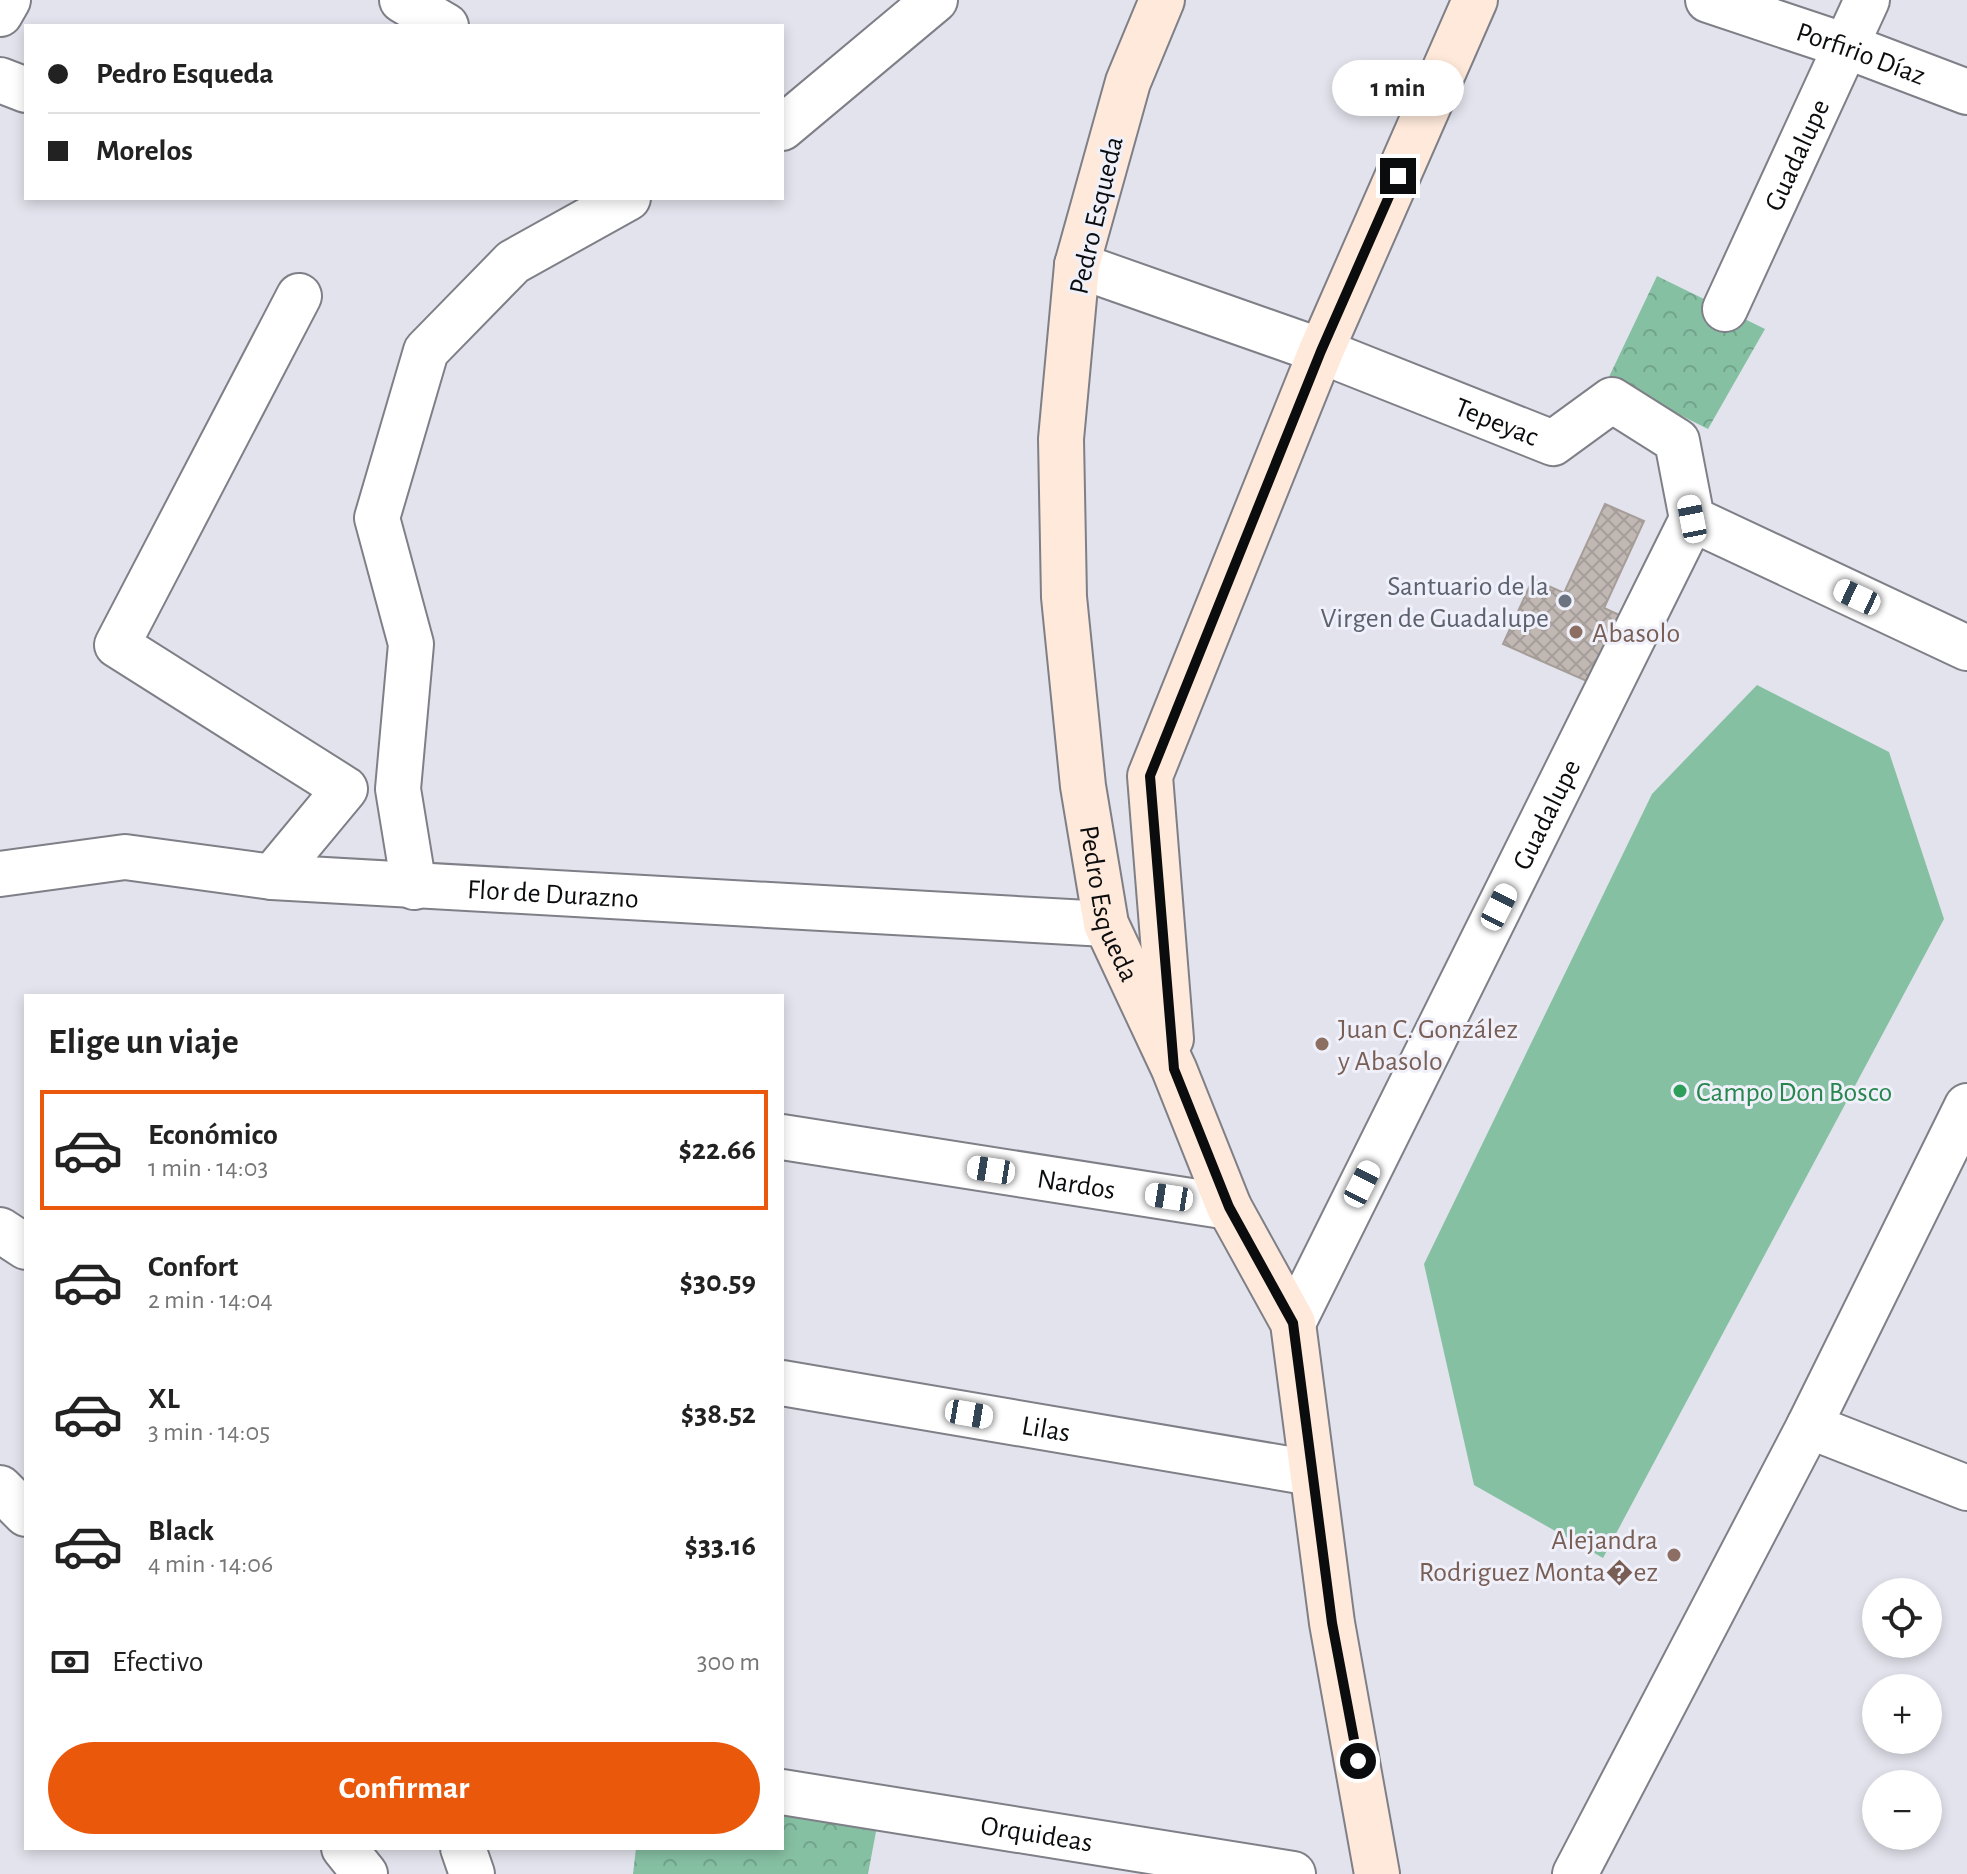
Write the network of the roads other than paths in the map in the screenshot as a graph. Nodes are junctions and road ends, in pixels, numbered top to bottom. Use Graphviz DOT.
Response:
graph roads {
  1 [pos="8,0"];
  2 [pos="402,0"];
  3 [pos="935,0"];
  4 [pos="1162,0"];
  5 [pos="1475,0"];
  6 [pos="1708,0"];
  7 [pos="1867,0"];
  8 [pos="0,14"];
  9 [pos="443,24"];
  10 [pos="1846,46"];
  11 [pos="0,80"];
  12 [pos="24,89"];
  13 [pos="1967,92"];
  14 [pos="784,126"];
  15 [pos="624,200"];
  16 [pos="1077,265"];
  17 [pos="299,296"];
  18 [pos="1725,309"];
  19 [pos="1321,351"];
  20 [pos="1692,519"];
  21 [pos="1967,648"];
  22 [pos="345,789"];
  23 [pos="398,789"];
  24 [pos="0,874"];
  25 [pos="272,877"];
  26 [pos="414,887"];
  27 [pos="1106,924"];
  28 [pos="1174,1069"];
  29 [pos="1967,1106"];
  30 [pos="784,1137"];
  31 [pos="1229,1207"];
  32 [pos="0,1230"];
  33 [pos="24,1246"];
  34 [pos="1293,1323"];
  35 [pos="784,1383"];
  36 [pos="1809,1426"];
  37 [pos="1312,1473"];
  38 [pos="0,1488"];
  39 [pos="1967,1488"];
  40 [pos="24,1512"];
  41 [pos="784,1792"];
  42 [pos="346,1850"];
  43 [pos="464,1850"];
  44 [pos="365,1874"];
  45 [pos="472,1874"];
  46 [pos="1293,1874"];
  47 [pos="1377,1874"];
  48 [pos="1575,1874"];
  1 -- 8 [label="street"];
  2 -- 9 [label="street"];
  3 -- 14 [label="street"];
  4 -- 16 [label="street, Pedro Esqueda"];
  5 -- 19 [label="street"];
  6 -- 10 [label="street, Porfirio Díaz"];
  7 -- 10 [label="street, Guadalupe"];
  10 -- 13 [label="street, Porfirio Díaz"];
  10 -- 18 [label="street, Guadalupe"];
  11 -- 12 [label="street"];
  15 -- 23 [label="street"];
  16 -- 19 [label="street, Tepeyac"];
  16 -- 27 [label="street, Pedro Esqueda"];
  17 -- 22 [label="street"];
  19 -- 20 [label="street, Tepeyac"];
  19 -- 28 [label="street"];
  20 -- 21 [label="street"];
  20 -- 34 [label="street, Guadalupe"];
  22 -- 23 [label="street"];
  22 -- 25 [label="street"];
  23 -- 26 [label="street"];
  24 -- 25 [label="street, Flor de Durazno"];
  25 -- 26 [label="street, Flor de Durazno"];
  26 -- 27 [label="street, Flor de Durazno"];
  27 -- 28 [label="street, Pedro Esqueda"];
  28 -- 31 [label="street, Pedro Esqueda"];
  29 -- 36 [label="street"];
  30 -- 31 [label="street, Nardos"];
  31 -- 34 [label="street, Pedro Esqueda"];
  32 -- 33 [label="street"];
  34 -- 37 [label="street, Pedro Esqueda"];
  35 -- 37 [label="street, Lilas"];
  36 -- 39 [label="street"];
  36 -- 48 [label="street"];
  37 -- 47 [label="street, Pedro Esqueda"];
  38 -- 40 [label="street"];
  41 -- 46 [label="street, Orquideas"];
  42 -- 44 [label="street"];
  43 -- 45 [label="street"];
}
